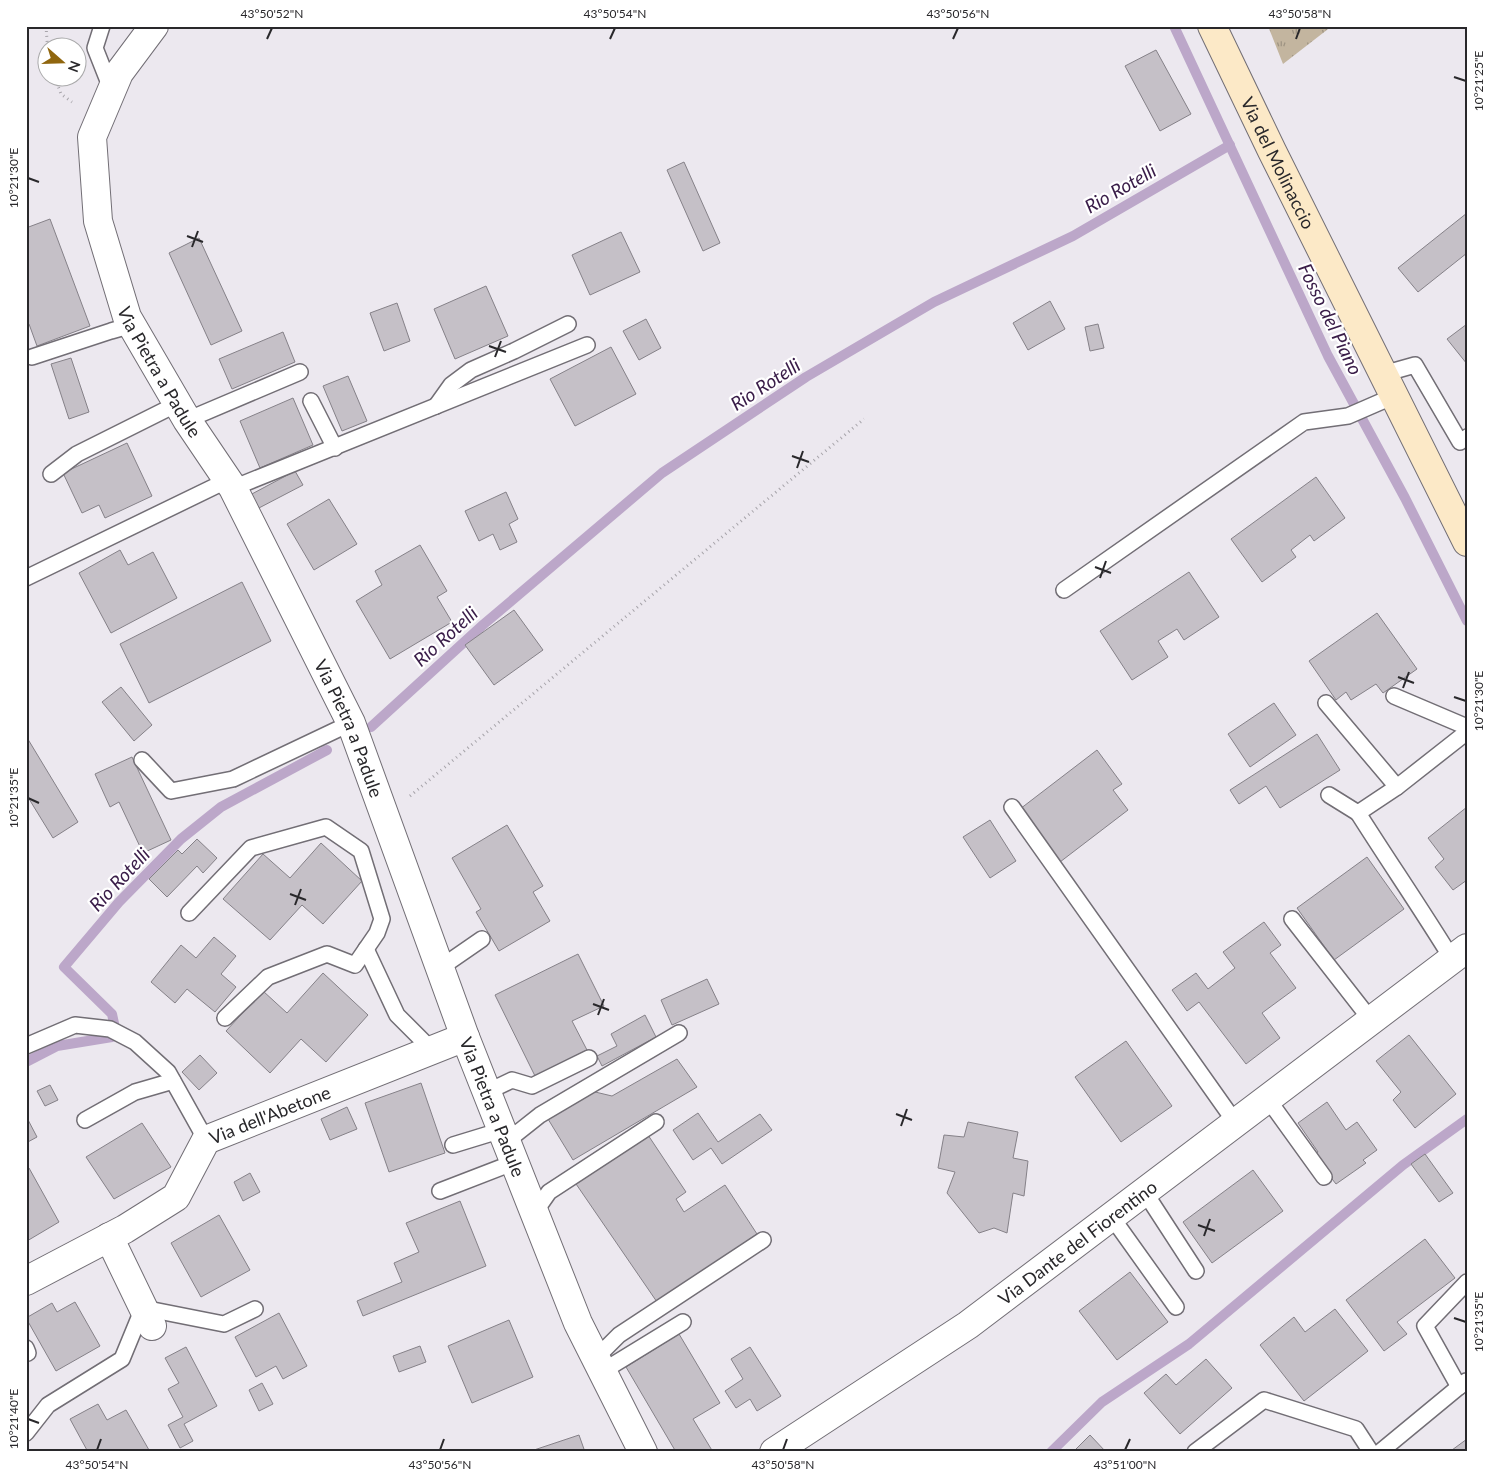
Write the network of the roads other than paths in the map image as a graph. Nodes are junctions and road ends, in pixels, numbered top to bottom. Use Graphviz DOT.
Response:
graph roads {
  1 [pos="102,26"];
  2 [pos="154,26"];
  3 [pos="1212,26"];
  4 [pos="112,91"];
  5 [pos="568,324"];
  6 [pos="132,325"];
  7 [pos="587,345"];
  8 [pos="32,357"];
  9 [pos="300,372"];
  10 [pos="1386,390"];
  11 [pos="311,401"];
  12 [pos="436,406"];
  13 [pos="182,412"];
  14 [pos="1467,437"];
  15 [pos="335,448"];
  16 [pos="51,474"];
  17 [pos="230,484"];
  18 [pos="1467,542"];
  19 [pos="26,578"];
  20 [pos="1064,590"];
  21 [pos="1394,696"];
  22 [pos="1326,703"];
  23 [pos="351,724"];
  24 [pos="1467,726"];
  25 [pos="1467,732"];
  26 [pos="142,760"];
  27 [pos="1396,787"];
  28 [pos="1329,795"];
  29 [pos="1012,807"];
  30 [pos="1358,813"];
  31 [pos="189,913"];
  32 [pos="1292,919"];
  33 [pos="482,939"];
  34 [pos="366,949"];
  35 [pos="1460,954"];
  36 [pos="440,968"];
  37 [pos="225,1018"];
  38 [pos="1371,1020"];
  39 [pos="679,1033"];
  40 [pos="465,1037"];
  41 [pos="26,1046"];
  42 [pos="432,1050"];
  43 [pos="589,1058"];
  44 [pos="173,1081"];
  45 [pos="487,1092"];
  46 [pos="1267,1098"];
  47 [pos="85,1120"];
  48 [pos="656,1122"];
  49 [pos="1235,1122"];
  50 [pos="206,1140"];
  51 [pos="453,1145"];
  52 [pos="508,1145"];
  53 [pos="1324,1177"];
  54 [pos="440,1190"];
  55 [pos="1144,1191"];
  56 [pos="534,1212"];
  57 [pos="1111,1216"];
  58 [pos="109,1237"];
  59 [pos="763,1240"];
  60 [pos="1196,1270"];
  61 [pos="26,1281"];
  62 [pos="1467,1282"];
  63 [pos="1176,1307"];
  64 [pos="255,1309"];
  65 [pos="148,1317"];
  66 [pos="683,1322"];
  67 [pos="599,1364"];
  68 [pos="1463,1384"];
  69 [pos="26,1433"];
  70 [pos="643,1452"];
  71 [pos="774,1452"];
  72 [pos="1195,1452"];
  73 [pos="1371,1452"];
  74 [pos="1380,1452"];
  1 -- 4 [label="lane"];
  2 -- 4 [label="street, Via Pietra a Padule"];
  3 -- 10 [label="street, Via del Molinaccio"];
  4 -- 6 [label="street, Via Pietra a Padule"];
  5 -- 12 [label="lane"];
  6 -- 8 [label="lane"];
  6 -- 13 [label="street, Via Pietra a Padule"];
  7 -- 12 [label="lane"];
  9 -- 13 [label="lane"];
  10 -- 14 [label="lane"];
  10 -- 18 [label="street, Via del Molinaccio"];
  10 -- 20 [label="lane"];
  11 -- 15 [label="lane"];
  12 -- 15 [label="lane"];
  13 -- 16 [label="lane"];
  13 -- 17 [label="street, Via Pietra a Padule"];
  15 -- 17 [label="lane"];
  17 -- 19 [label="lane"];
  17 -- 23 [label="street, Via Pietra a Padule"];
  21 -- 24 [label="lane"];
  22 -- 27 [label="lane"];
  23 -- 26 [label="lane"];
  23 -- 36 [label="street, Via Pietra a Padule"];
  25 -- 27 [label="lane"];
  27 -- 30 [label="lane"];
  28 -- 30 [label="lane"];
  29 -- 49 [label="lane"];
  30 -- 35 [label="lane"];
  31 -- 34 [label="lane"];
  32 -- 38 [label="lane"];
  33 -- 36 [label="lane"];
  34 -- 37 [label="lane"];
  34 -- 42 [label="lane"];
  35 -- 38 [label="street, Via Dante del Fiorentino"];
  36 -- 40 [label="street, Via Pietra a Padule"];
  38 -- 46 [label="street, Via Dante del Fiorentino"];
  39 -- 52 [label="lane"];
  40 -- 42 [label="street, Via dell'Abetone"];
  40 -- 45 [label="street, Via Pietra a Padule"];
  41 -- 44 [label="lane"];
  42 -- 50 [label="street, Via dell'Abetone"];
  43 -- 45 [label="lane"];
  44 -- 47 [label="lane"];
  44 -- 50 [label="lane"];
  45 -- 52 [label="street, Via Pietra a Padule"];
  46 -- 49 [label="street, Via Dante del Fiorentino"];
  46 -- 53 [label="lane"];
  48 -- 56 [label="lane"];
  49 -- 55 [label="street, Via Dante del Fiorentino"];
  50 -- 58 [label="street, Via dell'Abetone"];
  51 -- 52 [label="lane"];
  52 -- 54 [label="lane"];
  52 -- 56 [label="street, Via Pietra a Padule"];
  55 -- 57 [label="street, Via Dante del Fiorentino"];
  55 -- 60 [label="lane"];
  56 -- 67 [label="street, Via Pietra a Padule"];
  57 -- 63 [label="lane"];
  57 -- 71 [label="street, Via Dante del Fiorentino"];
  58 -- 61 [label="street, Via dell'Abetone"];
  58 -- 65 [label="street"];
  59 -- 67 [label="lane"];
  62 -- 68 [label="lane"];
  64 -- 65 [label="lane"];
  65 -- 69 [label="lane"];
  66 -- 67 [label="lane"];
  67 -- 70 [label="street, Via Pietra a Padule"];
  68 -- 74 [label="lane"];
  72 -- 73 [label="lane"];
}
